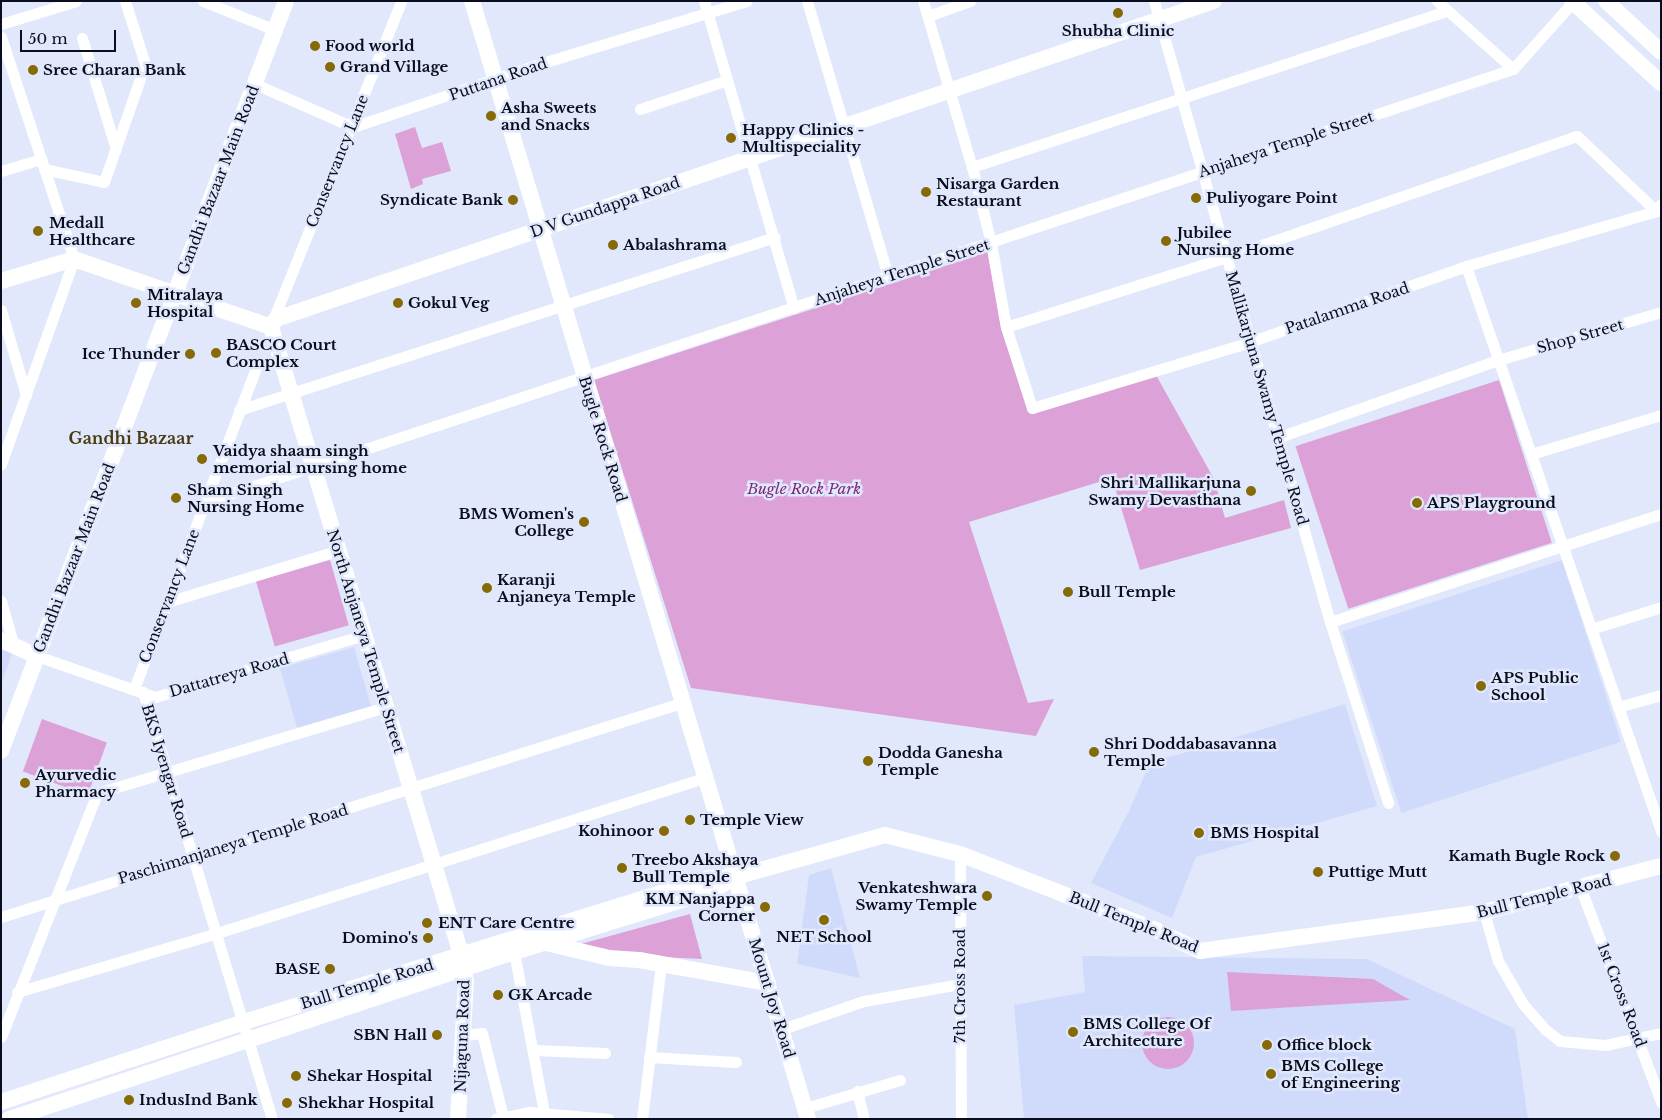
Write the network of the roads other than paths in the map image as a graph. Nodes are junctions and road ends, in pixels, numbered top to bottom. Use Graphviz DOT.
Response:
graph roads {
  1 [pos="76,1"];
  2 [pos="125,1"];
  3 [pos="203,1"];
  4 [pos="286,1"];
  5 [pos="401,1"];
  6 [pos="472,1"];
  7 [pos="704,1"];
  8 [pos="747,1"];
  9 [pos="807,1"];
  10 [pos="924,1"];
  11 [pos="970,1"];
  12 [pos="1154,1"];
  13 [pos="1214,1"];
  14 [pos="1437,1"];
  15 [pos="1606,1"];
  16 [pos="1573,2"];
  17 [pos="1447,11"];
  18 [pos="707,13"];
  19 [pos="928,16"];
  20 [pos="1159,18"];
  21 [pos="1,24"];
  22 [pos="275,30"];
  23 [pos="1,37"];
  24 [pos="82,38"];
  25 [pos="1661,52"];
  26 [pos="1513,69"];
  27 [pos="728,80"];
  28 [pos="496,81"];
  29 [pos="1661,83"];
  30 [pos="254,84"];
  31 [pos="949,90"];
  32 [pos="1182,98"];
  33 [pos="640,110"];
  34 [pos="844,126"];
  35 [pos="353,127"];
  36 [pos="116,149"];
  37 [pos="750,158"];
  38 [pos="43,164"];
  39 [pos="972,168"];
  40 [pos="1,171"];
  41 [pos="1203,172"];
  42 [pos="1658,208"];
  43 [pos="540,229"];
  44 [pos="775,237"];
  45 [pos="991,243"];
  46 [pos="1227,256"];
  47 [pos="74,259"];
  48 [pos="1466,266"];
  49 [pos="888,277"];
  50 [pos="1,280"];
  51 [pos="175,294"];
  52 [pos="562,304"];
  53 [pos="794,308"];
  54 [pos="1,310"];
  55 [pos="1661,312"];
  56 [pos="272,324"];
  57 [pos="1006,326"];
  58 [pos="1253,341"];
  59 [pos="1498,360"];
  60 [pos="258,362"];
  61 [pos="584,378"];
  62 [pos="292,394"];
  63 [pos="26,395"];
  64 [pos="239,410"];
  65 [pos="1661,415"];
  66 [pos="1279,436"];
  67 [pos="1530,454"];
  68 [pos="1,464"];
  69 [pos="314,467"];
  70 [pos="205,502"];
  71 [pos="1661,514"];
  72 [pos="1563,548"];
  73 [pos="339,550"];
  74 [pos="1,601"];
  75 [pos="167,602"];
  76 [pos="1661,607"];
  77 [pos="1330,622"];
  78 [pos="1591,629"];
  79 [pos="364,635"];
  80 [pos="8,643"];
  81 [pos="37,656"];
  82 [pos="138,691"];
  83 [pos="1661,694"];
  84 [pos="682,703"];
  85 [pos="386,707"];
  86 [pos="1618,708"];
  87 [pos="1,751"];
  88 [pos="167,773"];
  89 [pos="704,778"];
  90 [pos="411,789"];
  91 [pos="1388,803"];
  92 [pos="1661,831"];
  93 [pos="960,854"];
  94 [pos="192,855"];
  95 [pos="434,865"];
  96 [pos="1661,866"];
  97 [pos="735,877"];
  98 [pos="1581,889"];
  99 [pos="57,900"];
  100 [pos="1484,912"];
  101 [pos="1,917"];
  102 [pos="217,933"];
  103 [pos="544,943"];
  104 [pos="514,952"];
  105 [pos="462,962"];
  106 [pos="661,964"];
  107 [pos="768,983"];
  108 [pos="960,984"];
  109 [pos="17,992"];
  110 [pos="244,1022"];
  111 [pos="782,1029"];
  112 [pos="1661,1033"];
  113 [pos="464,1035"];
  114 [pos="1,1037"];
  115 [pos="1639,1039"];
  116 [pos="250,1040"];
  117 [pos="534,1050"];
  118 [pos="605,1053"];
  119 [pos="649,1057"];
  120 [pos="736,1062"];
  121 [pos="900,1080"];
  122 [pos="857,1091"];
  123 [pos="1,1102"];
  124 [pos="1661,1102"];
  125 [pos="544,1113"];
  126 [pos="807,1114"];
  127 [pos="569,1117"];
  128 [pos="500,1118"];
  129 [pos="9,1119"];
  130 [pos="272,1119"];
  131 [pos="458,1119"];
  132 [pos="609,1119"];
  133 [pos="642,1119"];
  134 [pos="864,1119"];
  135 [pos="961,1119"];
  1 -- 21 [label="street"];
  2 -- 36 [label="street"];
  3 -- 22 [label="street"];
  4 -- 22 [label="street, Gandhi Bazaar Main Road"];
  5 -- 35 [label="street, Conservancy Lane"];
  6 -- 28 [label="street, Bugle Rock Road"];
  7 -- 18 [label="street"];
  8 -- 18 [label="street, Puttana Road"];
  9 -- 34 [label="street"];
  10 -- 19 [label="street"];
  11 -- 19 [label="street"];
  12 -- 20 [label="street, Mallikarjuna Swamy Temple Road"];
  13 -- 20 [label="street, D V Gundappa Road"];
  14 -- 17 [label="street"];
  15 -- 25 [label="street"];
  16 -- 26 [label="street, Anjaheya Temple Street"];
  16 -- 29 [label="street"];
  17 -- 26 [label="street"];
  17 -- 32 [label="street"];
  18 -- 27 [label="street"];
  18 -- 28 [label="street, Puttana Road"];
  19 -- 31 [label="street"];
  20 -- 31 [label="street, D V Gundappa Road"];
  20 -- 32 [label="street, Mallikarjuna Swamy Temple Road"];
  22 -- 30 [label="street, Gandhi Bazaar Main Road"];
  23 -- 38 [label="street"];
  24 -- 36 [label="street"];
  26 -- 41 [label="street, Anjaheya Temple Street"];
  27 -- 33 [label="street"];
  27 -- 37 [label="street"];
  28 -- 35 [label="street, Puttana Road"];
  28 -- 43 [label="street, Bugle Rock Road"];
  30 -- 35 [label="street"];
  30 -- 51 [label="street, Gandhi Bazaar Main Road"];
  31 -- 34 [label="street, D V Gundappa Road"];
  31 -- 39 [label="street"];
  32 -- 39 [label="street"];
  32 -- 41 [label="street, Mallikarjuna Swamy Temple Road"];
  34 -- 37 [label="street, D V Gundappa Road"];
  34 -- 49 [label="street"];
  35 -- 56 [label="street, Conservancy Lane"];
  36 -- 38 [label="street"];
  37 -- 43 [label="street, D V Gundappa Road"];
  37 -- 44 [label="street"];
  38 -- 40 [label="street"];
  38 -- 47 [label="street"];
  39 -- 45 [label="street"];
  41 -- 45 [label="street, Anjaheya Temple Street"];
  41 -- 46 [label="street, Mallikarjuna Swamy Temple Road"];
  42 -- 46 [label="street"];
  42 -- 48 [label="street, Patalamma Road"];
  43 -- 52 [label="street, Bugle Rock Road"];
  43 -- 56 [label="street, D V Gundappa Road"];
  44 -- 52 [label="street"];
  44 -- 53 [label="street"];
  45 -- 49 [label="street, Anjaheya Temple Street"];
  45 -- 57 [label="street"];
  46 -- 57 [label="street"];
  46 -- 58 [label="street, Mallikarjuna Swamy Temple Road"];
  47 -- 50 [label="street"];
  47 -- 51 [label="street"];
  47 -- 63 [label="street"];
  48 -- 58 [label="street, Patalamma Road"];
  48 -- 59 [label="street"];
  49 -- 53 [label="street, Anjaheya Temple Street"];
  51 -- 56 [label="street"];
  51 -- 81 [label="street, Gandhi Bazaar Main Road"];
  52 -- 61 [label="street, Bugle Rock Road"];
  52 -- 62 [label="street"];
  53 -- 61 [label="street, Anjaheya Temple Street"];
  54 -- 63 [label="street"];
  55 -- 59 [label="street, Shop Street"];
  56 -- 62 [label="street, North Anjaneya Temple Street"];
  57 -- 58 [label="street, Patalamma Road"];
  58 -- 66 [label="street, Mallikarjuna Swamy Temple Road"];
  59 -- 66 [label="street, Shop Street"];
  59 -- 67 [label="street"];
  60 -- 64 [label="street, Conservancy Lane"];
  61 -- 69 [label="street, Anjaheya Temple Street"];
  61 -- 84 [label="street, Bugle Rock Road"];
  62 -- 64 [label="street"];
  62 -- 69 [label="street, North Anjaneya Temple Street"];
  63 -- 68 [label="street"];
  64 -- 70 [label="street, Conservancy Lane"];
  65 -- 67 [label="street"];
  66 -- 77 [label="street, Mallikarjuna Swamy Temple Road"];
  67 -- 72 [label="street"];
  69 -- 70 [label="street, Anjaheya Temple Street"];
  69 -- 73 [label="street, North Anjaneya Temple Street"];
  70 -- 75 [label="street, Conservancy Lane"];
  71 -- 72 [label="street"];
  72 -- 77 [label="street"];
  72 -- 78 [label="street"];
  73 -- 75 [label="street"];
  73 -- 79 [label="street, North Anjaneya Temple Street"];
  74 -- 80 [label="street"];
  75 -- 82 [label="street, Conservancy Lane"];
  76 -- 78 [label="street"];
  77 -- 91 [label="street, Mallikarjuna Swamy Temple Road"];
  78 -- 86 [label="street"];
  79 -- 82 [label="street, Dattatreya Road"];
  79 -- 85 [label="street, North Anjaneya Temple Street"];
  80 -- 81 [label="street"];
  81 -- 82 [label="street, Dattatreya Road"];
  81 -- 87 [label="street, Gandhi Bazaar Main Road"];
  82 -- 88 [label="street, BKS Iyengar Road"];
  83 -- 86 [label="street"];
  84 -- 89 [label="street, Bugle Rock Road"];
  84 -- 90 [label="street, Paschimanjaneya Temple Road"];
  85 -- 88 [label="street"];
  85 -- 90 [label="street, North Anjaneya Temple Street"];
  86 -- 92 [label="street"];
  88 -- 94 [label="street, BKS Iyengar Road"];
  88 -- 99 [label="street"];
  89 -- 95 [label="street"];
  89 -- 97 [label="street, Bugle Rock Road"];
  90 -- 94 [label="street, Paschimanjaneya Temple Road"];
  90 -- 95 [label="street, North Anjaneya Temple Street"];
  93 -- 97 [label="street, Bull Temple Road"];
  93 -- 100 [label="street, Bull Temple Road"];
  93 -- 108 [label="street, 7th Cross Road"];
  94 -- 99 [label="street, Paschimanjaneya Temple Road"];
  94 -- 102 [label="street, BKS Iyengar Road"];
  95 -- 102 [label="street"];
  95 -- 105 [label="street, North Anjaneya Temple Street"];
  96 -- 98 [label="street, Bull Temple Road"];
  97 -- 103 [label="street, Bull Temple Road"];
  97 -- 105 [label="street, Bull Temple Road"];
  97 -- 107 [label="street, Mount Joy Road"];
  98 -- 100 [label="street, Bull Temple Road"];
  98 -- 115 [label="street, 1st Cross Road"];
  99 -- 101 [label="street, Paschimanjaneya Temple Road"];
  99 -- 109 [label="street"];
  100 -- 115 [label="street"];
  102 -- 109 [label="street"];
  102 -- 110 [label="street, BKS Iyengar Road"];
  103 -- 104 [label="street, Bull Temple Road"];
  103 -- 106 [label="street"];
  104 -- 105 [label="street, Bull Temple Road"];
  104 -- 117 [label="street"];
  105 -- 110 [label="street, Bull Temple Road"];
  105 -- 113 [label="street, Nijaguna Road"];
  105 -- 116 [label="street, Bull Temple Road"];
  106 -- 107 [label="street"];
  106 -- 119 [label="street"];
  107 -- 111 [label="street, Mount Joy Road"];
  108 -- 111 [label="street"];
  108 -- 135 [label="street, 7th Cross Road"];
  109 -- 114 [label="street"];
  110 -- 116 [label="street, BKS Iyengar Road"];
  110 -- 123 [label="street, Bull Temple Road"];
  111 -- 126 [label="street, Mount Joy Road"];
  112 -- 115 [label="street"];
  113 -- 128 [label="street"];
  113 -- 131 [label="street, Nijaguna Road"];
  115 -- 124 [label="street, 1st Cross Road"];
  116 -- 129 [label="street, Bull Temple Road"];
  116 -- 130 [label="street, BKS Iyengar Road"];
  117 -- 118 [label="street"];
  117 -- 125 [label="street"];
  119 -- 120 [label="street"];
  119 -- 133 [label="street"];
  121 -- 122 [label="street"];
  122 -- 126 [label="street"];
  122 -- 134 [label="street"];
  125 -- 127 [label="street"];
  125 -- 128 [label="street"];
  127 -- 132 [label="street"];
}
